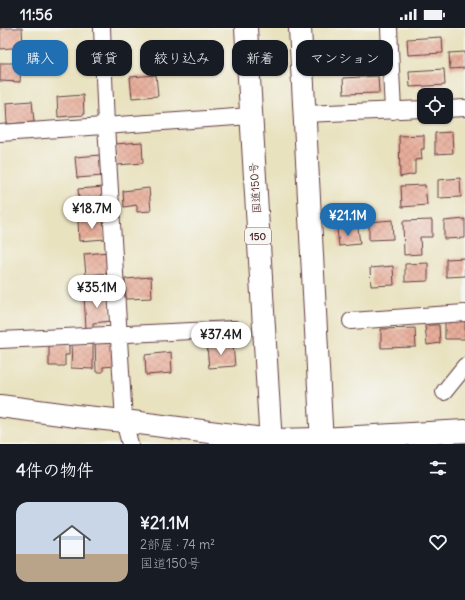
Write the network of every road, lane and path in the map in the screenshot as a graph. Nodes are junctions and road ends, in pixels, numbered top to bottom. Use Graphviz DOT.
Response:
graph roads {
  1 [pos="102,28"];
  2 [pos="246,28"];
  3 [pos="300,28"];
  4 [pos="389,28"];
  5 [pos="453,108"];
  6 [pos="465,108"];
  7 [pos="417,109"];
  8 [pos="393,111"];
  9 [pos="304,114"];
  10 [pos="251,116"];
  11 [pos="106,125"];
  12 [pos="0,133"];
  13 [pos="465,313"];
  14 [pos="352,321"];
  15 [pos="234,329"];
  16 [pos="120,334"];
  17 [pos="0,340"];
  18 [pos="465,366"];
  19 [pos="444,392"];
  20 [pos="0,406"];
  21 [pos="124,421"];
  22 [pos="465,432"];
  23 [pos="322,441"];
  24 [pos="271,442"];
  25 [pos="130,444"];
  1 -- 11 [label="street"];
  2 -- 10 [label="main road, 国道150号 / 150"];
  3 -- 9 [label="main road"];
  4 -- 8 [label="street"];
  5 -- 6 [label="street"];
  7 -- 8 [label="street"];
  8 -- 9 [label="street"];
  9 -- 23 [label="main road"];
  10 -- 11 [label="street"];
  10 -- 24 [label="main road, 国道150号 / 150"];
  11 -- 12 [label="street"];
  11 -- 16 [label="street"];
  13 -- 14 [label="street"];
  15 -- 16 [label="street"];
  16 -- 17 [label="street"];
  16 -- 21 [label="street"];
  18 -- 19 [label="street"];
  20 -- 21 [label="main road"];
  21 -- 24 [label="main road"];
  21 -- 25 [label="street"];
  22 -- 23 [label="main road"];
  23 -- 24 [label="main road"];
}
